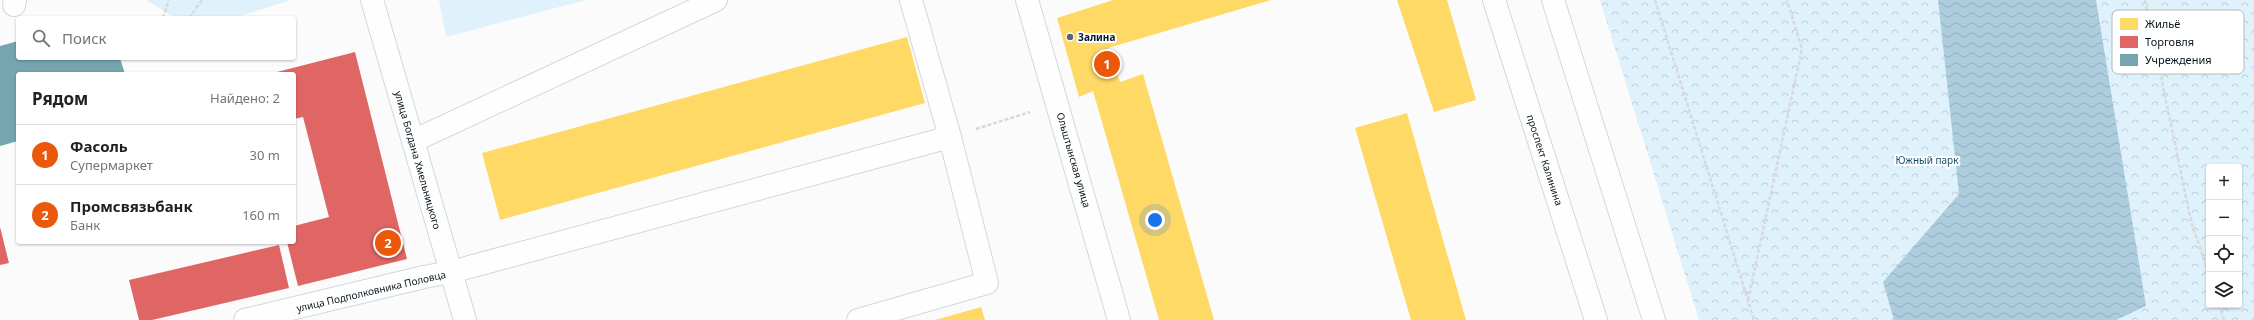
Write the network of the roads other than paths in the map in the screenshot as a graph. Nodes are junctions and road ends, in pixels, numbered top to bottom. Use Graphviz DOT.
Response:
graph roads {
  1 [pos="372,0"];
  2 [pos="716,0"];
  3 [pos="911,0"];
  4 [pos="1027,0"];
  5 [pos="1494,0"];
  6 [pos="1553,0"];
  7 [pos="950,137"];
  8 [pos="413,141"];
  9 [pos="451,272"];
  10 [pos="245,320"];
  11 [pos="465,320"];
  12 [pos="858,320"];
  13 [pos="1119,320"];
  14 [pos="1596,320"];
  15 [pos="1654,320"];
  1 -- 8 [label="street, улица Богдана Хмельницкого"];
  2 -- 8 [label="street"];
  3 -- 7 [label="street"];
  4 -- 13 [label="street, Ольштынская улица"];
  5 -- 14 [label="street, проспект Калинина"];
  6 -- 15 [label="street"];
  7 -- 9 [label="street, улица Подполковника Половца"];
  7 -- 12 [label="street"];
  8 -- 9 [label="street, улица Богдана Хмельницкого"];
  9 -- 10 [label="street, улица Подполковника Половца"];
  9 -- 11 [label="street, улица Богдана Хмельницкого"];
}
